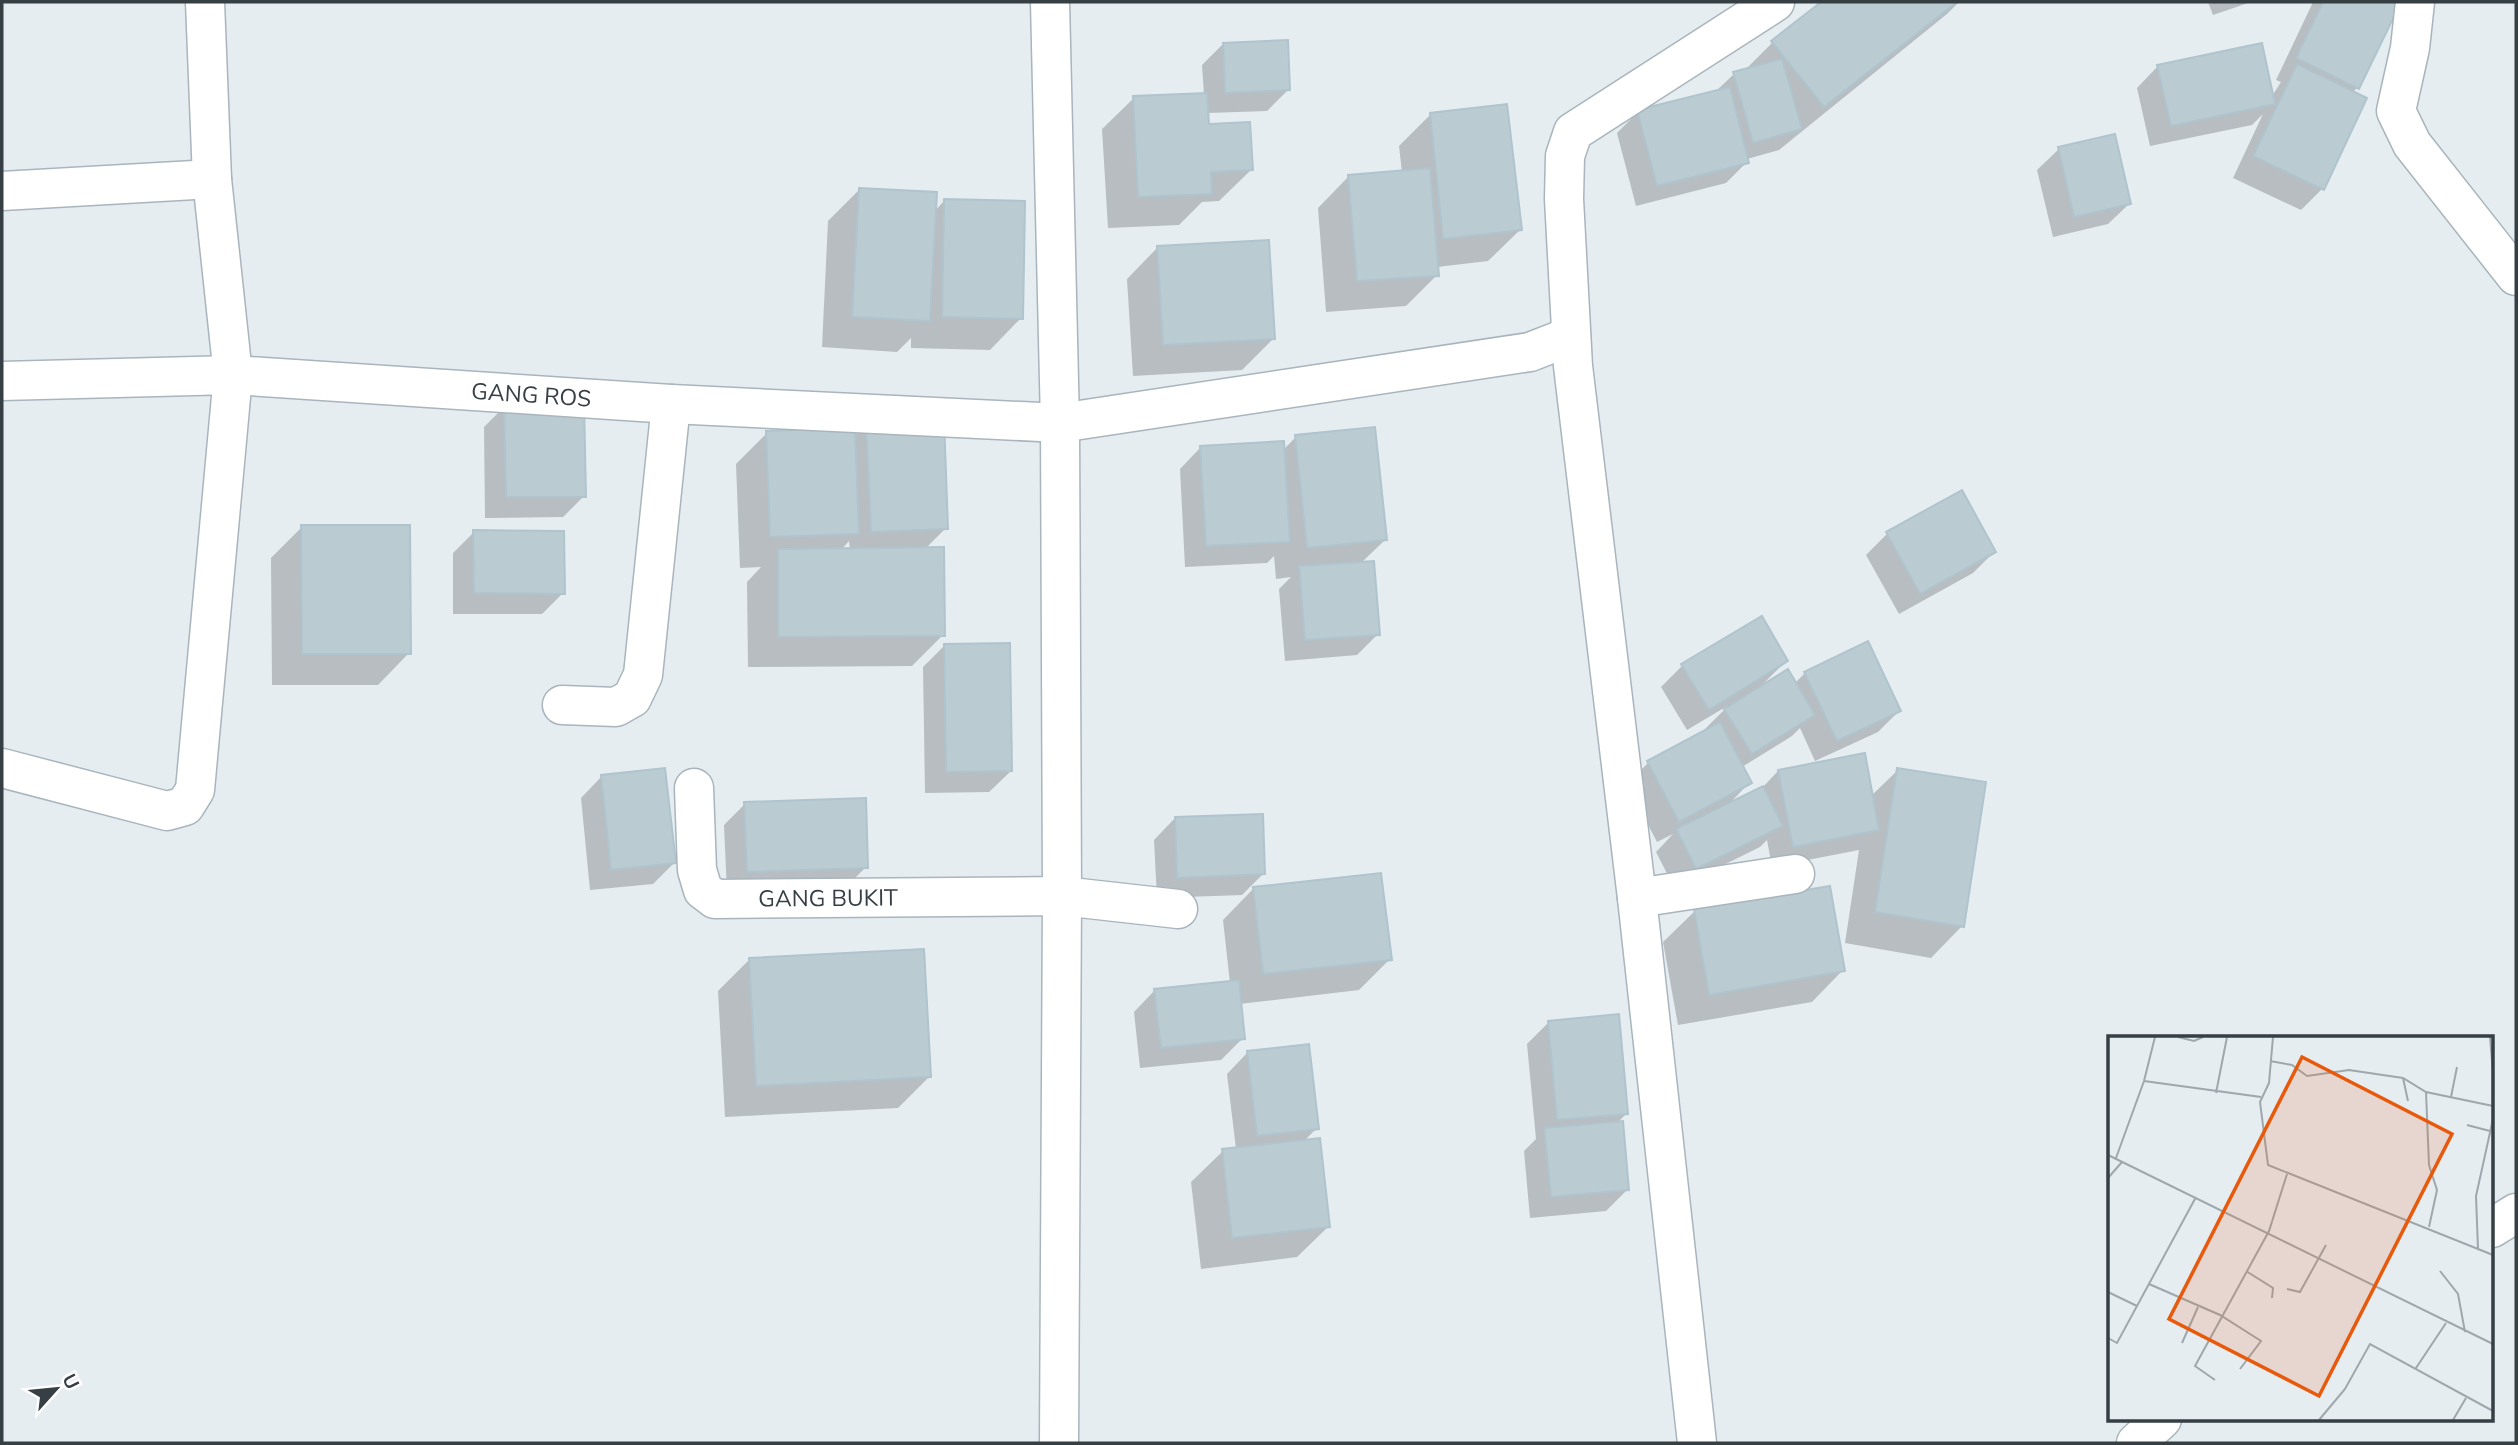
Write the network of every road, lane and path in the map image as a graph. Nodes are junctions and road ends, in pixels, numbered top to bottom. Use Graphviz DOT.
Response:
graph roads {
  1 [pos="205,2"];
  2 [pos="1050,2"];
  3 [pos="1774,2"];
  4 [pos="2415,2"];
  5 [pos="212,179"];
  6 [pos="2,191"];
  7 [pos="2516,276"];
  8 [pos="1571,335"];
  9 [pos="233,375"];
  10 [pos="2,381"];
  11 [pos="671,404"];
  12 [pos="1060,423"];
  13 [pos="562,705"];
  14 [pos="2,768"];
  15 [pos="694,788"];
  16 [pos="1795,874"];
  17 [pos="1062,896"];
  18 [pos="1637,898"];
  19 [pos="1178,909"];
  20 [pos="2516,1213"];
  21 [pos="2494,1227"];
  22 [pos="2161,1420"];
  23 [pos="1059,1443"];
  24 [pos="1697,1443"];
  25 [pos="2136,1443"];
  1 -- 5 [label="street"];
  2 -- 12 [label="street"];
  3 -- 8 [label="street"];
  4 -- 7 [label="street"];
  5 -- 6 [label="street"];
  5 -- 9 [label="street"];
  8 -- 12 [label="street, GANG ROS"];
  8 -- 18 [label="street"];
  9 -- 10 [label="street, GANG ROS"];
  9 -- 11 [label="street, GANG ROS"];
  9 -- 14 [label="street"];
  11 -- 12 [label="street, GANG ROS"];
  11 -- 13 [label="street"];
  12 -- 17 [label="street"];
  15 -- 17 [label="street, GANG BUKIT"];
  16 -- 18 [label="street"];
  17 -- 19 [label="street, GANG BUKIT"];
  17 -- 23 [label="street"];
  18 -- 24 [label="street"];
  20 -- 21 [label="street"];
  22 -- 25 [label="street"];
}
